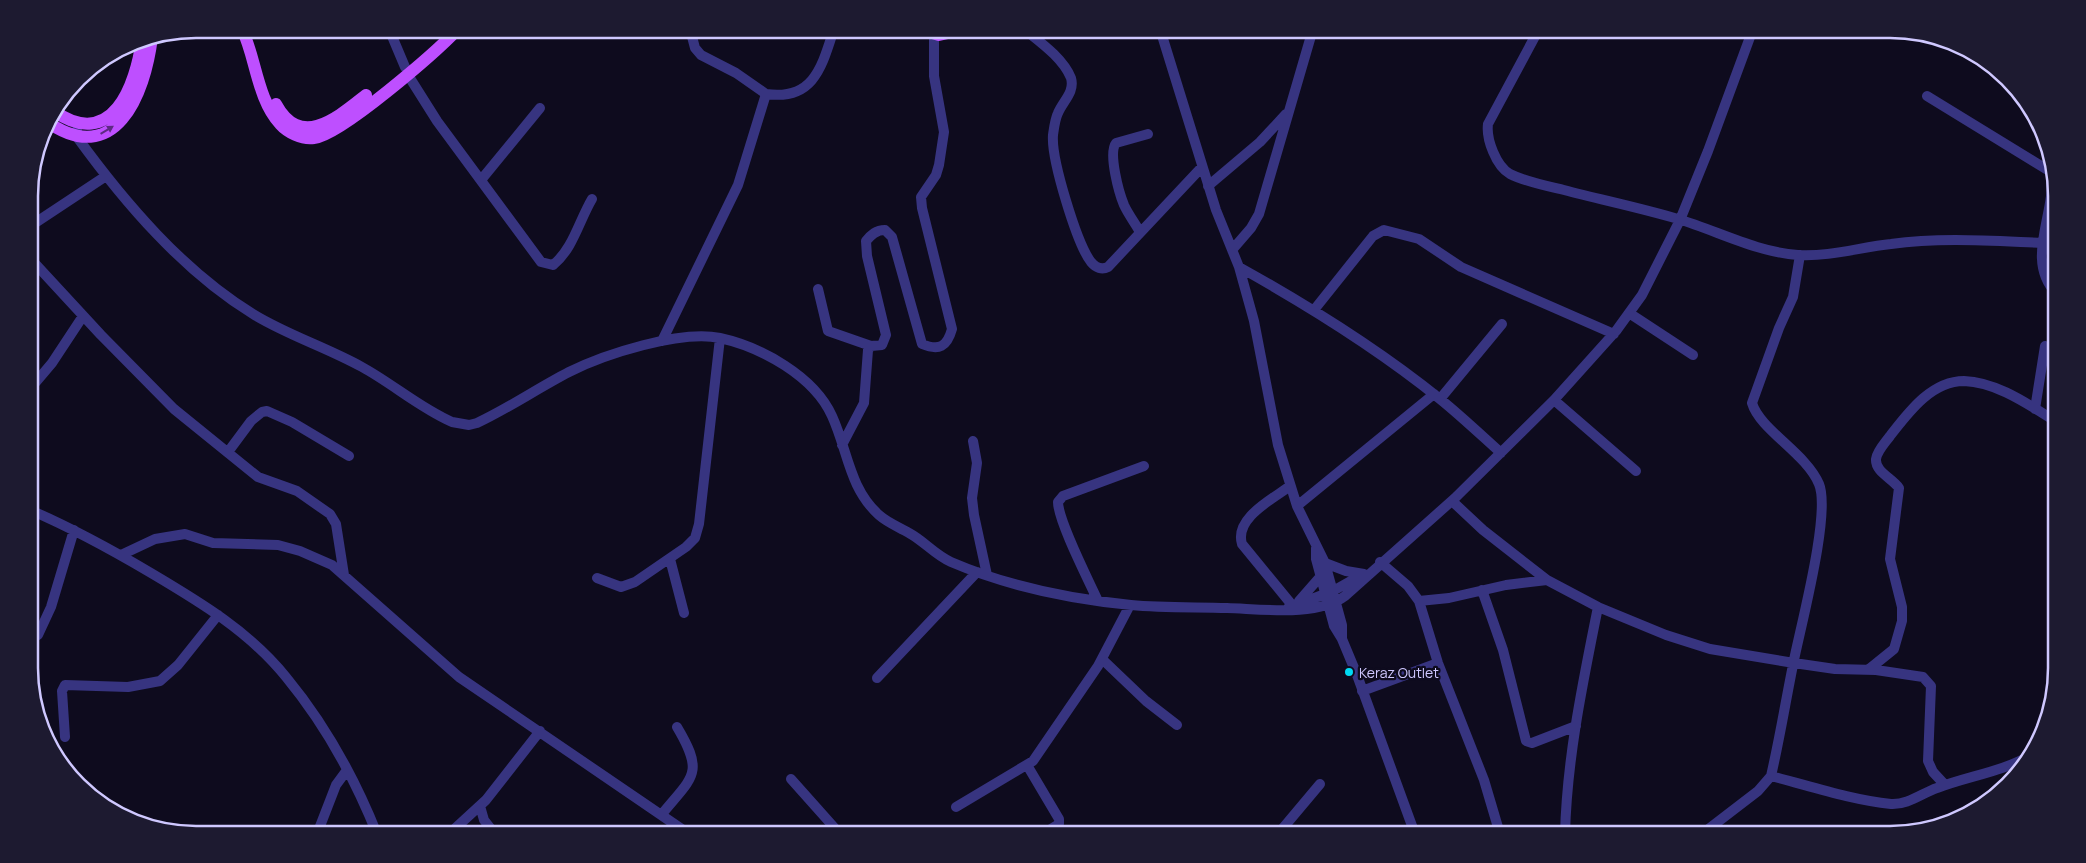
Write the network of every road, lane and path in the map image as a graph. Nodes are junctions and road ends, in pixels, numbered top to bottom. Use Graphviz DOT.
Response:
graph roads {
  1 [pos="245,37"];
  2 [pos="255,37"];
  3 [pos="392,37"];
  4 [pos="439,37"];
  5 [pos="448,37"];
  6 [pos="692,37"];
  7 [pos="831,37"];
  8 [pos="934,37"];
  9 [pos="1034,37"];
  10 [pos="1162,37"];
  11 [pos="1311,37"];
  12 [pos="1534,37"];
  13 [pos="1750,37"];
  14 [pos="151,44"];
  15 [pos="141,47"];
  16 [pos="406,71"];
  17 [pos="766,94"];
  18 [pos="1927,96"];
  19 [pos="540,108"];
  20 [pos="1288,112"];
  21 [pos="60,114"];
  22 [pos="76,122"];
  23 [pos="54,126"];
  24 [pos="1148,134"];
  25 [pos="77,137"];
  26 [pos="1202,167"];
  27 [pos="2046,169"];
  28 [pos="106,176"];
  29 [pos="481,180"];
  30 [pos="1208,186"];
  31 [pos="592,199"];
  32 [pos="2048,213"];
  33 [pos="1680,220"];
  34 [pos="38,221"];
  35 [pos="1140,232"];
  36 [pos="2043,243"];
  37 [pos="1232,250"];
  38 [pos="1800,255"];
  39 [pos="38,267"];
  40 [pos="1239,267"];
  41 [pos="2048,283"];
  42 [pos="818,289"];
  43 [pos="1314,310"];
  44 [pos="1629,313"];
  45 [pos="83,316"];
  46 [pos="1502,324"];
  47 [pos="1614,334"];
  48 [pos="720,338"];
  49 [pos="662,341"];
  50 [pos="871,346"];
  51 [pos="2045,346"];
  52 [pos="1693,356"];
  53 [pos="38,380"];
  54 [pos="1437,397"];
  55 [pos="1554,400"];
  56 [pos="2035,409"];
  57 [pos="2048,417"];
  58 [pos="973,441"];
  59 [pos="842,445"];
  60 [pos="228,452"];
  61 [pos="1500,453"];
  62 [pos="349,456"];
  63 [pos="1144,466"];
  64 [pos="1636,471"];
  65 [pos="1290,486"];
  66 [pos="1452,500"];
  67 [pos="1297,506"];
  68 [pos="37,513"];
  69 [pos="74,530"];
  70 [pos="1316,548"];
  71 [pos="121,555"];
  72 [pos="670,559"];
  73 [pos="1380,562"];
  74 [pos="1325,563"];
  75 [pos="982,573"];
  76 [pos="1367,573"];
  77 [pos="344,575"];
  78 [pos="1320,577"];
  79 [pos="597,578"];
  80 [pos="1547,580"];
  81 [pos="1482,590"];
  82 [pos="1329,592"];
  83 [pos="1098,601"];
  84 [pos="1418,601"];
  85 [pos="1332,604"];
  86 [pos="1130,605"];
  87 [pos="1291,606"];
  88 [pos="1598,607"];
  89 [pos="684,613"];
  90 [pos="218,615"];
  91 [pos="38,635"];
  92 [pos="1102,659"];
  93 [pos="1438,662"];
  94 [pos="1794,663"];
  95 [pos="1868,670"];
  96 [pos="876,678"];
  97 [pos="1362,691"];
  98 [pos="1177,724"];
  99 [pos="1576,726"];
  100 [pos="677,727"];
  101 [pos="540,731"];
  102 [pos="65,737"];
  103 [pos="2018,761"];
  104 [pos="1027,765"];
  105 [pos="347,770"];
  106 [pos="1771,776"];
  107 [pos="791,779"];
  108 [pos="1320,784"];
  109 [pos="1945,785"];
  110 [pos="480,806"];
  111 [pos="956,807"];
  112 [pos="662,814"];
  113 [pos="1054,825"];
  114 [pos="1285,825"];
  115 [pos="1412,825"];
  116 [pos="1497,825"];
  117 [pos="1566,825"];
  118 [pos="1714,825"];
  119 [pos="321,826"];
  120 [pos="374,826"];
  121 [pos="458,826"];
  122 [pos="488,826"];
  123 [pos="678,826"];
  124 [pos="833,826"];
  1 -- 16 [label="main road"];
  2 -- 16 [label="main road"];
  3 -- 16 [label="street"];
  4 -- 16 [label="main road"];
  5 -- 16 [label="main road"];
  6 -- 17 [label="street"];
  7 -- 17 [label="street"];
  8 -- 50 [label="street"];
  9 -- 35 [label="street"];
  10 -- 26 [label="street"];
  11 -- 20 [label="street"];
  12 -- 33 [label="street"];
  13 -- 33 [label="street"];
  25 -- 14 [label="main road, one-way"];
  15 -- 22 [label="main road"];
  16 -- 29 [label="street"];
  17 -- 49 [label="street"];
  18 -- 27 [label="street"];
  19 -- 29 [label="street"];
  20 -- 30 [label="street"];
  20 -- 37 [label="street"];
  21 -- 22 [label="main road"];
  22 -- 25 [label="street"];
  23 -- 25 [label="main road"];
  24 -- 35 [label="street"];
  25 -- 28 [label="street"];
  26 -- 30 [label="street"];
  26 -- 35 [label="street"];
  28 -- 34 [label="street"];
  28 -- 49 [label="street"];
  29 -- 31 [label="street"];
  30 -- 37 [label="street"];
  32 -- 36 [label="street"];
  33 -- 38 [label="street"];
  33 -- 44 [label="street"];
  36 -- 38 [label="street"];
  36 -- 41 [label="street"];
  37 -- 40 [label="street"];
  38 -- 94 [label="street"];
  39 -- 45 [label="street"];
  40 -- 43 [label="street"];
  40 -- 65 [label="street"];
  42 -- 50 [label="street"];
  43 -- 47 [label="street"];
  43 -- 54 [label="street"];
  44 -- 47 [label="street"];
  44 -- 52 [label="street"];
  45 -- 53 [label="street"];
  45 -- 60 [label="street"];
  46 -- 54 [label="street"];
  47 -- 55 [label="street"];
  48 -- 49 [label="street"];
  48 -- 59 [label="street"];
  48 -- 72 [label="street"];
  50 -- 59 [label="street"];
  51 -- 56 [label="street"];
  54 -- 61 [label="street"];
  54 -- 67 [label="street"];
  55 -- 61 [label="street"];
  55 -- 64 [label="street"];
  56 -- 57 [label="street"];
  56 -- 95 [label="street"];
  58 -- 75 [label="street"];
  59 -- 75 [label="street"];
  60 -- 62 [label="street"];
  60 -- 77 [label="street"];
  61 -- 66 [label="street"];
  63 -- 83 [label="street"];
  65 -- 67 [label="street"];
  65 -- 87 [label="street"];
  66 -- 73 [label="street"];
  66 -- 80 [label="street"];
  67 -- 70 [label="street"];
  68 -- 69 [label="street"];
  69 -- 71 [label="street"];
  69 -- 91 [label="street"];
  70 -- 74 [label="street"];
  70 -- 78 [label="street"];
  71 -- 77 [label="street"];
  71 -- 90 [label="street"];
  72 -- 79 [label="street"];
  72 -- 89 [label="street"];
  73 -- 76 [label="street"];
  73 -- 84 [label="street"];
  74 -- 76 [label="street"];
  74 -- 82 [label="street"];
  75 -- 83 [label="street"];
  75 -- 96 [label="street"];
  76 -- 82 [label="street"];
  76 -- 85 [label="street"];
  77 -- 101 [label="street"];
  78 -- 82 [label="street"];
  78 -- 87 [label="street"];
  80 -- 81 [label="street"];
  80 -- 88 [label="street"];
  81 -- 84 [label="street"];
  81 -- 99 [label="street"];
  82 -- 85 [label="street"];
  82 -- 87 [label="street"];
  83 -- 86 [label="street"];
  84 -- 93 [label="street"];
  85 -- 87 [label="street"];
  85 -- 97 [label="street"];
  86 -- 87 [label="street"];
  86 -- 92 [label="street"];
  88 -- 94 [label="street"];
  88 -- 99 [label="street"];
  90 -- 102 [label="street"];
  90 -- 105 [label="street"];
  92 -- 98 [label="street"];
  92 -- 104 [label="street"];
  93 -- 97 [label="street"];
  93 -- 116 [label="street"];
  94 -- 95 [label="street"];
  94 -- 106 [label="street"];
  95 -- 109 [label="street"];
  97 -- 115 [label="street"];
  99 -- 117 [label="street"];
  100 -- 112 [label="street"];
  101 -- 110 [label="street"];
  101 -- 112 [label="street"];
  103 -- 109 [label="street"];
  104 -- 111 [label="street"];
  104 -- 113 [label="street"];
  105 -- 119 [label="street"];
  105 -- 120 [label="street"];
  106 -- 109 [label="street"];
  106 -- 118 [label="street"];
  107 -- 124 [label="street"];
  108 -- 114 [label="street"];
  110 -- 121 [label="street"];
  110 -- 122 [label="street"];
  112 -- 123 [label="street"];
}
